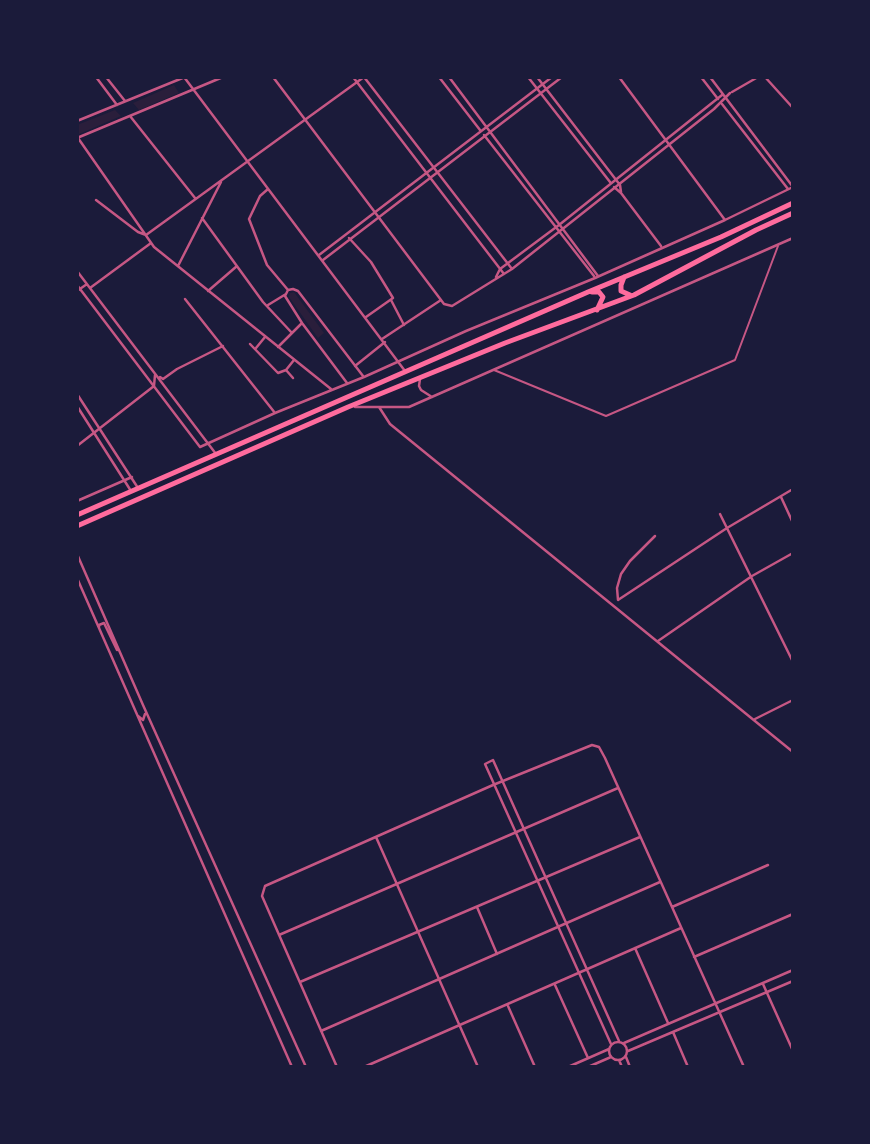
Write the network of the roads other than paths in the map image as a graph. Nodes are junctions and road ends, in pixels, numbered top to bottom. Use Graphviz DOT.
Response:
graph roads {
  1 [pos="96,77"];
  2 [pos="106,77"];
  3 [pos="184,77"];
  4 [pos="223,77"];
  5 [pos="273,77"];
  6 [pos="353,77"];
  7 [pos="364,77"];
  8 [pos="439,77"];
  9 [pos="449,77"];
  10 [pos="528,77"];
  11 [pos="537,77"];
  12 [pos="552,77"];
  13 [pos="562,77"];
  14 [pos="618,77"];
  15 [pos="701,77"];
  16 [pos="710,77"];
  17 [pos="758,77"];
  18 [pos="765,77"];
  19 [pos="357,82"];
  20 [pos="542,84"];
  21 [pos="537,88"];
  22 [pos="194,89"];
  23 [pos="546,89"];
  24 [pos="541,93"];
  25 [pos="730,93"];
  26 [pos="723,94"];
  27 [pos="718,99"];
  28 [pos="727,99"];
  29 [pos="125,101"];
  30 [pos="721,103"];
  31 [pos="117,105"];
  32 [pos="793,108"];
  33 [pos="130,116"];
  34 [pos="306,120"];
  35 [pos="77,121"];
  36 [pos="487,127"];
  37 [pos="481,131"];
  38 [pos="490,132"];
  39 [pos="485,136"];
  40 [pos="78,138"];
  41 [pos="666,140"];
  42 [pos="669,144"];
  43 [pos="248,162"];
  44 [pos="514,164"];
  45 [pos="433,167"];
  46 [pos="509,168"];
  47 [pos="426,173"];
  48 [pos="438,173"];
  49 [pos="431,178"];
  50 [pos="222,180"];
  51 [pos="616,180"];
  52 [pos="611,184"];
  53 [pos="620,185"];
  54 [pos="793,187"];
  55 [pos="269,189"];
  56 [pos="615,189"];
  57 [pos="788,189"];
  58 [pos="621,193"];
  59 [pos="195,198"];
  60 [pos="96,200"];
  61 [pos="793,203"];
  62 [pos="375,212"];
  63 [pos="793,213"];
  64 [pos="202,218"];
  65 [pos="379,218"];
  66 [pos="725,220"];
  67 [pos="559,225"];
  68 [pos="563,229"];
  69 [pos="557,230"];
  70 [pos="346,234"];
  71 [pos="146,235"];
  72 [pos="350,239"];
  73 [pos="793,239"];
  74 [pos="152,243"];
  75 [pos="779,245"];
  76 [pos="661,246"];
  77 [pos="319,255"];
  78 [pos="323,261"];
  79 [pos="508,264"];
  80 [pos="178,266"];
  81 [pos="237,266"];
  82 [pos="500,269"];
  83 [pos="512,269"];
  84 [pos="77,271"];
  85 [pos="504,274"];
  86 [pos="496,277"];
  87 [pos="596,277"];
  88 [pos="624,277"];
  89 [pos="87,284"];
  90 [pos="77,285"];
  91 [pos="90,288"];
  92 [pos="79,290"];
  93 [pos="208,291"];
  94 [pos="287,292"];
  95 [pos="588,292"];
  96 [pos="634,295"];
  97 [pos="185,299"];
  98 [pos="391,300"];
  99 [pos="441,300"];
  100 [pos="267,306"];
  101 [pos="597,310"];
  102 [pos="111,316"];
  103 [pos="366,317"];
  104 [pos="105,321"];
  105 [pos="302,323"];
  106 [pos="404,325"];
  107 [pos="292,333"];
  108 [pos="265,337"];
  109 [pos="383,341"];
  110 [pos="250,344"];
  111 [pos="223,346"];
  112 [pos="278,347"];
  113 [pos="255,349"];
  114 [pos="295,360"];
  115 [pos="399,362"];
  116 [pos="355,366"];
  117 [pos="286,370"];
  118 [pos="493,370"];
  119 [pos="405,371"];
  120 [pos="155,374"];
  121 [pos="364,377"];
  122 [pos="421,377"];
  123 [pos="293,378"];
  124 [pos="347,383"];
  125 [pos="153,386"];
  126 [pos="331,389"];
  127 [pos="77,394"];
  128 [pos="432,397"];
  129 [pos="77,406"];
  130 [pos="348,407"];
  131 [pos="379,407"];
  132 [pos="275,412"];
  133 [pos="100,429"];
  134 [pos="94,433"];
  135 [pos="208,443"];
  136 [pos="77,446"];
  137 [pos="216,454"];
  138 [pos="132,477"];
  139 [pos="125,480"];
  140 [pos="135,489"];
  141 [pos="793,489"];
  142 [pos="780,496"];
  143 [pos="77,501"];
  144 [pos="720,514"];
  145 [pos="77,515"];
  146 [pos="793,523"];
  147 [pos="77,526"];
  148 [pos="727,528"];
  149 [pos="655,536"];
  150 [pos="793,553"];
  151 [pos="77,554"];
  152 [pos="752,576"];
  153 [pos="77,578"];
  154 [pos="102,638"];
  155 [pos="658,641"];
  156 [pos="123,659"];
  157 [pos="793,662"];
  158 [pos="127,694"];
  159 [pos="793,700"];
  160 [pos="143,705"];
  161 [pos="754,720"];
  162 [pos="793,752"];
  163 [pos="502,781"];
  164 [pos="494,785"];
  165 [pos="618,788"];
  166 [pos="524,829"];
  167 [pos="515,833"];
  168 [pos="376,837"];
  169 [pos="640,837"];
  170 [pos="768,865"];
  171 [pos="544,878"];
  172 [pos="537,881"];
  173 [pos="660,882"];
  174 [pos="397,884"];
  175 [pos="477,907"];
  176 [pos="672,908"];
  177 [pos="793,914"];
  178 [pos="565,924"];
  179 [pos="558,927"];
  180 [pos="681,928"];
  181 [pos="417,932"];
  182 [pos="279,935"];
  183 [pos="635,948"];
  184 [pos="497,954"];
  185 [pos="694,957"];
  186 [pos="586,970"];
  187 [pos="793,970"];
  188 [pos="579,973"];
  189 [pos="438,980"];
  190 [pos="793,981"];
  191 [pos="300,982"];
  192 [pos="762,983"];
  193 [pos="554,984"];
  194 [pos="767,992"];
  195 [pos="716,1003"];
  196 [pos="508,1005"];
  197 [pos="719,1012"];
  198 [pos="668,1023"];
  199 [pos="460,1026"];
  200 [pos="321,1031"];
  201 [pos="673,1032"];
  202 [pos="621,1042"];
  203 [pos="611,1044"];
  204 [pos="609,1049"];
  205 [pos="628,1051"];
  206 [pos="793,1051"];
  207 [pos="611,1057"];
  208 [pos="626,1057"];
  209 [pos="588,1058"];
  210 [pos="619,1060"];
  211 [pos="292,1067"];
  212 [pos="306,1067"];
  213 [pos="337,1067"];
  214 [pos="364,1067"];
  215 [pos="478,1067"];
  216 [pos="536,1067"];
  217 [pos="568,1067"];
  218 [pos="588,1067"];
  219 [pos="622,1067"];
  220 [pos="630,1067"];
  221 [pos="688,1067"];
  222 [pos="744,1067"];
  1 -- 31 [label="street"];
  2 -- 29 [label="street"];
  3 -- 22 [label="street"];
  3 -- 29 [label="street"];
  4 -- 22 [label="street"];
  5 -- 34 [label="street"];
  6 -- 19 [label="street"];
  7 -- 19 [label="street"];
  7 -- 45 [label="street"];
  8 -- 37 [label="street"];
  9 -- 36 [label="street"];
  10 -- 21 [label="street"];
  11 -- 20 [label="street"];
  12 -- 20 [label="street"];
  13 -- 23 [label="street"];
  14 -- 41 [label="street"];
  15 -- 27 [label="street"];
  16 -- 26 [label="street"];
  17 -- 25 [label="street"];
  18 -- 32 [label="street"];
  19 -- 34 [label="street"];
  19 -- 47 [label="street"];
  20 -- 21 [label="street"];
  20 -- 23 [label="street"];
  21 -- 24 [label="street"];
  21 -- 36 [label="street"];
  22 -- 33 [label="street"];
  22 -- 43 [label="street"];
  23 -- 24 [label="street"];
  23 -- 51 [label="street"];
  24 -- 38 [label="street"];
  24 -- 52 [label="street"];
  25 -- 26 [label="street"];
  25 -- 28 [label="street"];
  26 -- 27 [label="street"];
  26 -- 28 [label="street"];
  27 -- 30 [label="street"];
  27 -- 41 [label="street"];
  28 -- 30 [label="street"];
  28 -- 54 [label="street"];
  29 -- 31 [label="street"];
  30 -- 42 [label="street"];
  30 -- 57 [label="street"];
  31 -- 35 [label="street"];
  33 -- 40 [label="street"];
  33 -- 59 [label="street"];
  34 -- 43 [label="street"];
  34 -- 62 [label="street"];
  36 -- 37 [label="street"];
  36 -- 38 [label="street"];
  37 -- 39 [label="street"];
  37 -- 45 [label="street"];
  38 -- 39 [label="street"];
  38 -- 44 [label="street"];
  39 -- 46 [label="street"];
  39 -- 48 [label="street"];
  40 -- 71 [label="street"];
  41 -- 42 [label="street"];
  41 -- 51 [label="street"];
  42 -- 53 [label="street"];
  42 -- 66 [label="street"];
  43 -- 50 [label="street"];
  43 -- 55 [label="street"];
  44 -- 46 [label="street"];
  44 -- 67 [label="street"];
  45 -- 47 [label="street"];
  45 -- 48 [label="street"];
  46 -- 69 [label="street"];
  47 -- 49 [label="street"];
  47 -- 62 [label="street"];
  48 -- 49 [label="street"];
  48 -- 79 [label="street"];
  49 -- 65 [label="street"];
  49 -- 82 [label="street"];
  50 -- 59 [label="street"];
  50 -- 64 [label="street"];
  51 -- 52 [label="street"];
  51 -- 53 [label="street"];
  52 -- 56 [label="street"];
  52 -- 67 [label="street"];
  53 -- 56 [label="street"];
  53 -- 58 [label="street"];
  54 -- 57 [label="street"];
  55 -- 77 [label="street"];
  55 -- 94 [label="street"];
  56 -- 58 [label="street"];
  56 -- 68 [label="street"];
  57 -- 66 [label="street"];
  58 -- 76 [label="street"];
  59 -- 71 [label="street"];
  60 -- 71 [label="street"];
  61 -- 88 [label="highway"];
  62 -- 65 [label="street"];
  62 -- 70 [label="street"];
  63 -- 96 [label="highway"];
  64 -- 80 [label="street"];
  64 -- 81 [label="street"];
  65 -- 72 [label="street"];
  65 -- 99 [label="street"];
  66 -- 76 [label="street"];
  67 -- 68 [label="street"];
  67 -- 69 [label="street"];
  68 -- 69 [label="street"];
  68 -- 87 [label="street"];
  69 -- 79 [label="street"];
  69 -- 83 [label="street"];
  69 -- 87 [label="street"];
  70 -- 72 [label="street"];
  70 -- 77 [label="street"];
  71 -- 74 [label="street"];
  72 -- 78 [label="street"];
  72 -- 98 [label="street"];
  73 -- 75 [label="street"];
  74 -- 80 [label="street"];
  74 -- 91 [label="street"];
  75 -- 118 [label="street"];
  75 -- 118 [label="lane"];
  76 -- 87 [label="street"];
  77 -- 78 [label="street"];
  78 -- 103 [label="street"];
  79 -- 82 [label="street"];
  79 -- 83 [label="street"];
  80 -- 93 [label="street"];
  81 -- 93 [label="street"];
  81 -- 100 [label="street"];
  82 -- 85 [label="street"];
  82 -- 86 [label="street"];
  83 -- 85 [label="street"];
  84 -- 89 [label="street"];
  85 -- 86 [label="street"];
  86 -- 99 [label="street"];
  87 -- 115 [label="street"];
  88 -- 95 [label="highway"];
  88 -- 96 [label="highway"];
  89 -- 91 [label="street"];
  89 -- 92 [label="street"];
  90 -- 92 [label="street"];
  91 -- 102 [label="street"];
  92 -- 104 [label="street"];
  93 -- 108 [label="street"];
  94 -- 100 [label="street"];
  94 -- 105 [label="street"];
  94 -- 116 [label="street"];
  95 -- 101 [label="highway"];
  95 -- 119 [label="highway"];
  96 -- 101 [label="highway"];
  97 -- 111 [label="street"];
  98 -- 103 [label="street"];
  98 -- 106 [label="street"];
  99 -- 106 [label="street"];
  100 -- 107 [label="street"];
  101 -- 122 [label="highway"];
  102 -- 104 [label="street"];
  102 -- 120 [label="street"];
  103 -- 109 [label="street"];
  104 -- 125 [label="street"];
  105 -- 107 [label="street"];
  105 -- 124 [label="street"];
  106 -- 109 [label="street"];
  107 -- 112 [label="street"];
  108 -- 112 [label="street"];
  108 -- 113 [label="street"];
  109 -- 115 [label="street"];
  109 -- 116 [label="street"];
  110 -- 113 [label="street"];
  111 -- 120 [label="street"];
  111 -- 132 [label="street"];
  112 -- 114 [label="street"];
  113 -- 117 [label="street"];
  114 -- 117 [label="street"];
  114 -- 126 [label="street"];
  115 -- 119 [label="street"];
  115 -- 121 [label="street"];
  116 -- 121 [label="street"];
  117 -- 123 [label="street"];
  118 -- 128 [label="street"];
  119 -- 137 [label="highway"];
  120 -- 125 [label="street"];
  120 -- 135 [label="street"];
  121 -- 124 [label="street"];
  122 -- 128 [label="street"];
  122 -- 130 [label="highway"];
  124 -- 126 [label="street"];
  125 -- 133 [label="street"];
  125 -- 135 [label="street"];
  126 -- 132 [label="street"];
  127 -- 133 [label="street"];
  128 -- 131 [label="street"];
  129 -- 134 [label="street"];
  130 -- 131 [label="street"];
  130 -- 147 [label="highway"];
  131 -- 155 [label="street"];
  132 -- 135 [label="street"];
  133 -- 134 [label="street"];
  133 -- 138 [label="street"];
  134 -- 136 [label="street"];
  134 -- 139 [label="street"];
  135 -- 137 [label="street"];
  137 -- 140 [label="highway"];
  138 -- 139 [label="street"];
  138 -- 140 [label="street"];
  139 -- 140 [label="street"];
  139 -- 143 [label="street"];
  140 -- 145 [label="highway"];
  141 -- 142 [label="street"];
  142 -- 146 [label="street"];
  142 -- 148 [label="street"];
  144 -- 148 [label="street"];
  148 -- 149 [label="street"];
  148 -- 152 [label="street"];
  150 -- 152 [label="street"];
  151 -- 156 [label="street"];
  152 -- 155 [label="street"];
  152 -- 157 [label="street"];
  153 -- 154 [label="street"];
  154 -- 156 [label="street"];
  154 -- 158 [label="street"];
  155 -- 161 [label="street"];
  156 -- 160 [label="street"];
  158 -- 160 [label="street"];
  158 -- 211 [label="street"];
  159 -- 161 [label="street"];
  160 -- 212 [label="street"];
  161 -- 162 [label="street"];
  163 -- 164 [label="street"];
  163 -- 164 [label="street"];
  163 -- 165 [label="street"];
  163 -- 166 [label="street"];
  164 -- 167 [label="street"];
  164 -- 168 [label="street"];
  165 -- 166 [label="street"];
  165 -- 169 [label="street"];
  166 -- 167 [label="street"];
  166 -- 171 [label="street"];
  167 -- 172 [label="street"];
  167 -- 174 [label="street"];
  168 -- 174 [label="street"];
  168 -- 182 [label="street"];
  169 -- 171 [label="street"];
  169 -- 173 [label="street"];
  170 -- 176 [label="street"];
  171 -- 172 [label="street"];
  171 -- 178 [label="street"];
  172 -- 175 [label="street"];
  172 -- 179 [label="street"];
  173 -- 176 [label="street"];
  173 -- 178 [label="street"];
  174 -- 181 [label="street"];
  174 -- 182 [label="street"];
  175 -- 181 [label="street"];
  175 -- 184 [label="street"];
  176 -- 180 [label="street"];
  177 -- 185 [label="street"];
  178 -- 179 [label="street"];
  178 -- 186 [label="street"];
  179 -- 184 [label="street"];
  179 -- 188 [label="street"];
  180 -- 183 [label="street"];
  180 -- 185 [label="street"];
  181 -- 189 [label="street"];
  181 -- 191 [label="street"];
  182 -- 191 [label="street"];
  183 -- 186 [label="street"];
  183 -- 198 [label="street"];
  184 -- 189 [label="street"];
  185 -- 195 [label="street"];
  186 -- 188 [label="street"];
  186 -- 202 [label="street"];
  187 -- 192 [label="street"];
  188 -- 193 [label="street"];
  188 -- 203 [label="street"];
  189 -- 199 [label="street"];
  189 -- 200 [label="street"];
  190 -- 194 [label="street"];
  191 -- 200 [label="street"];
  192 -- 194 [label="street"];
  192 -- 195 [label="street"];
  193 -- 196 [label="street"];
  193 -- 209 [label="street"];
  194 -- 197 [label="street"];
  194 -- 206 [label="street"];
  195 -- 197 [label="street"];
  195 -- 198 [label="street"];
  196 -- 199 [label="street"];
  196 -- 216 [label="street"];
  197 -- 201 [label="street"];
  197 -- 222 [label="street"];
  198 -- 202 [label="street"];
  199 -- 214 [label="street"];
  199 -- 215 [label="street"];
  200 -- 213 [label="street"];
  201 -- 205 [label="street"];
  201 -- 221 [label="street"];
  202 -- 203 [label="street"];
  202 -- 205 [label="street"];
  203 -- 204 [label="street"];
  204 -- 207 [label="street"];
  204 -- 209 [label="street"];
  205 -- 208 [label="street"];
  207 -- 210 [label="street"];
  207 -- 218 [label="street"];
  208 -- 210 [label="street"];
  208 -- 220 [label="street"];
  209 -- 217 [label="street"];
  210 -- 219 [label="street"];
}
